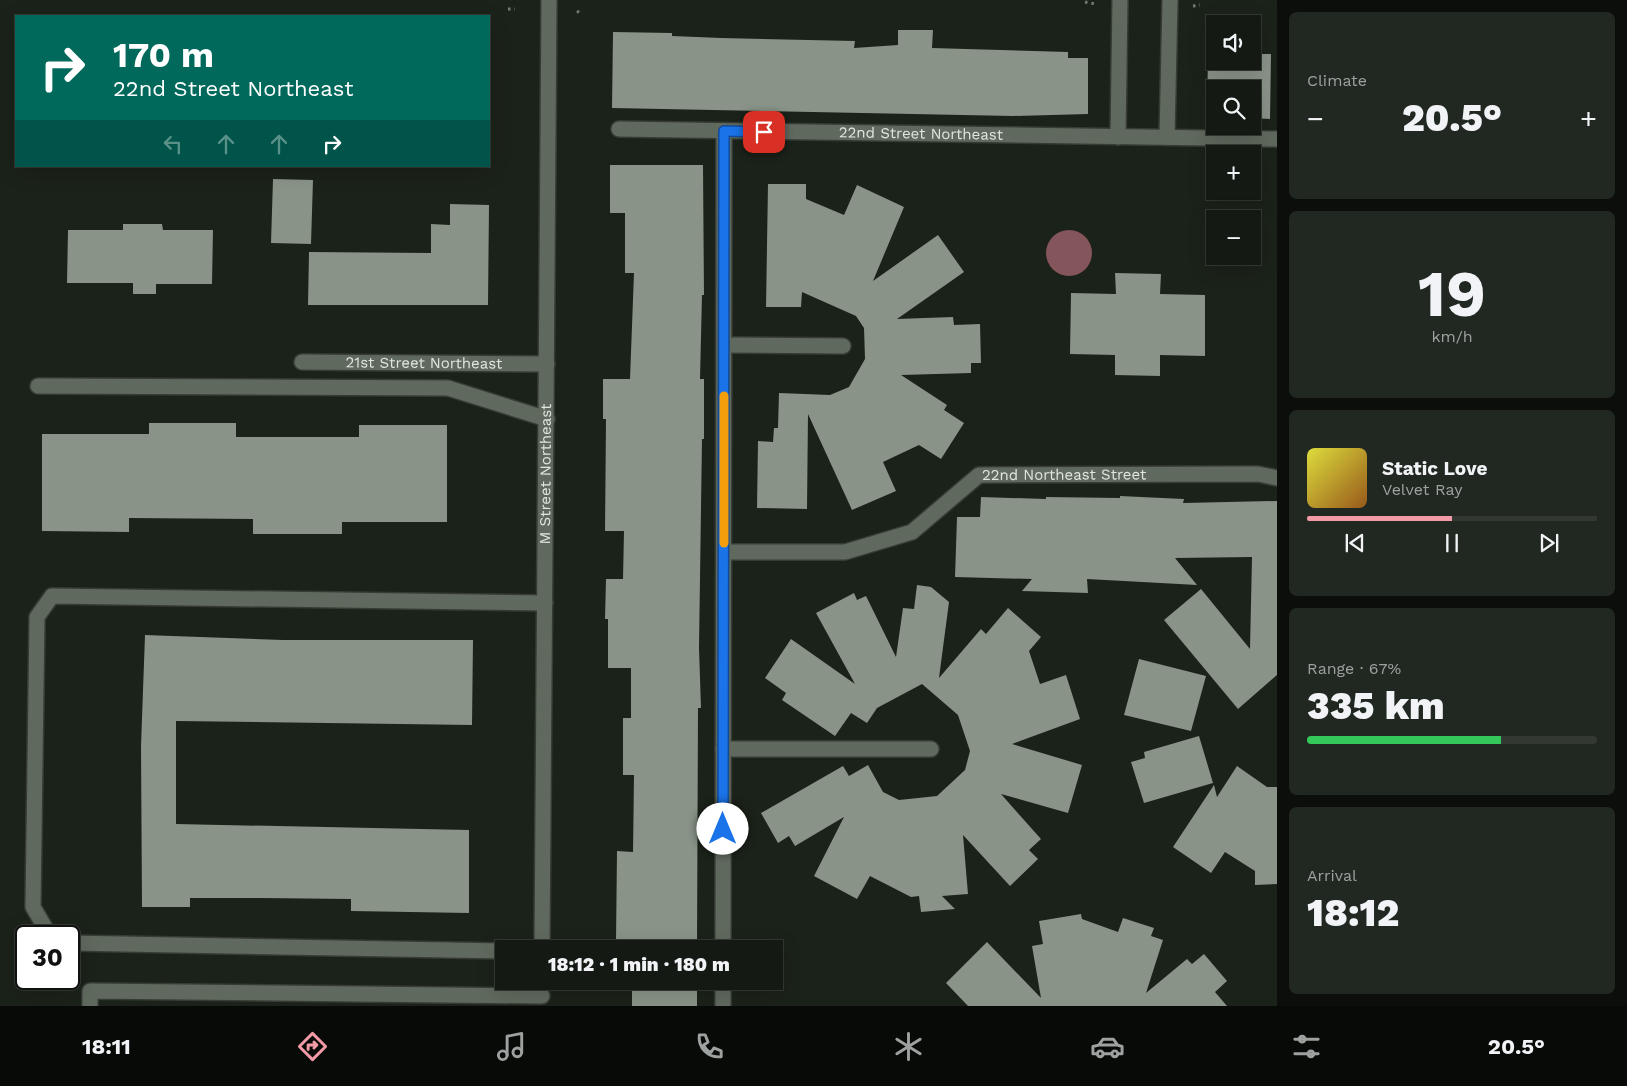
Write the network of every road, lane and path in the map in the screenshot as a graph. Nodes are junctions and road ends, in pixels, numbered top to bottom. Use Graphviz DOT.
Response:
graph roads {
  1 [pos="549,0"];
  2 [pos="1120,0"];
  3 [pos="1170,0"];
  4 [pos="1085,2"];
  5 [pos="1096,4"];
  6 [pos="1200,5"];
  7 [pos="1193,6"];
  8 [pos="508,9"];
  9 [pos="515,9"];
  10 [pos="577,12"];
  11 [pos="581,14"];
  12 [pos="619,129"];
  13 [pos="724,131"];
  14 [pos="1118,137"];
  15 [pos="1168,137"];
  16 [pos="1277,139"];
  17 [pos="724,346"];
  18 [pos="843,346"];
  19 [pos="302,362"];
  20 [pos="547,364"];
  21 [pos="38,386"];
  22 [pos="546,419"];
  23 [pos="1277,478"];
  24 [pos="724,552"];
  25 [pos="545,603"];
  26 [pos="723,749"];
  27 [pos="931,749"];
  28 [pos="44,925"];
  29 [pos="542,940"];
  30 [pos="723,940"];
  31 [pos="80,943"];
  32 [pos="495,951"];
  33 [pos="723,990"];
  34 [pos="542,995"];
  35 [pos="470,1001"];
  36 [pos="90,1006"];
  37 [pos="723,1006"];
  1 -- 20 [label="street, M Street Northeast"];
  2 -- 14 [label="street"];
  3 -- 15 [label="street"];
  4 -- 5 [label="path"];
  6 -- 7 [label="path"];
  8 -- 9 [label="path"];
  10 -- 11 [label="path"];
  12 -- 13 [label="street, 22nd Street Northeast"];
  13 -- 14 [label="street, 22nd Street Northeast"];
  13 -- 17 [label="street"];
  14 -- 15 [label="street, 22nd Street Northeast"];
  15 -- 16 [label="street, 22nd Street Northeast"];
  17 -- 18 [label="street"];
  17 -- 24 [label="street"];
  19 -- 20 [label="street, 21st Street Northeast"];
  20 -- 22 [label="street, M Street Northeast"];
  21 -- 22 [label="street"];
  22 -- 25 [label="street, M Street Northeast"];
  23 -- 24 [label="street, 22nd Northeast Street"];
  24 -- 26 [label="street"];
  25 -- 28 [label="street"];
  25 -- 29 [label="street, M Street Northeast"];
  26 -- 27 [label="street"];
  26 -- 30 [label="street"];
  31 -- 32 [label="street"];
  33 -- 37 [label="street"];
  34 -- 35 [label="street"];
  35 -- 36 [label="street"];
}
